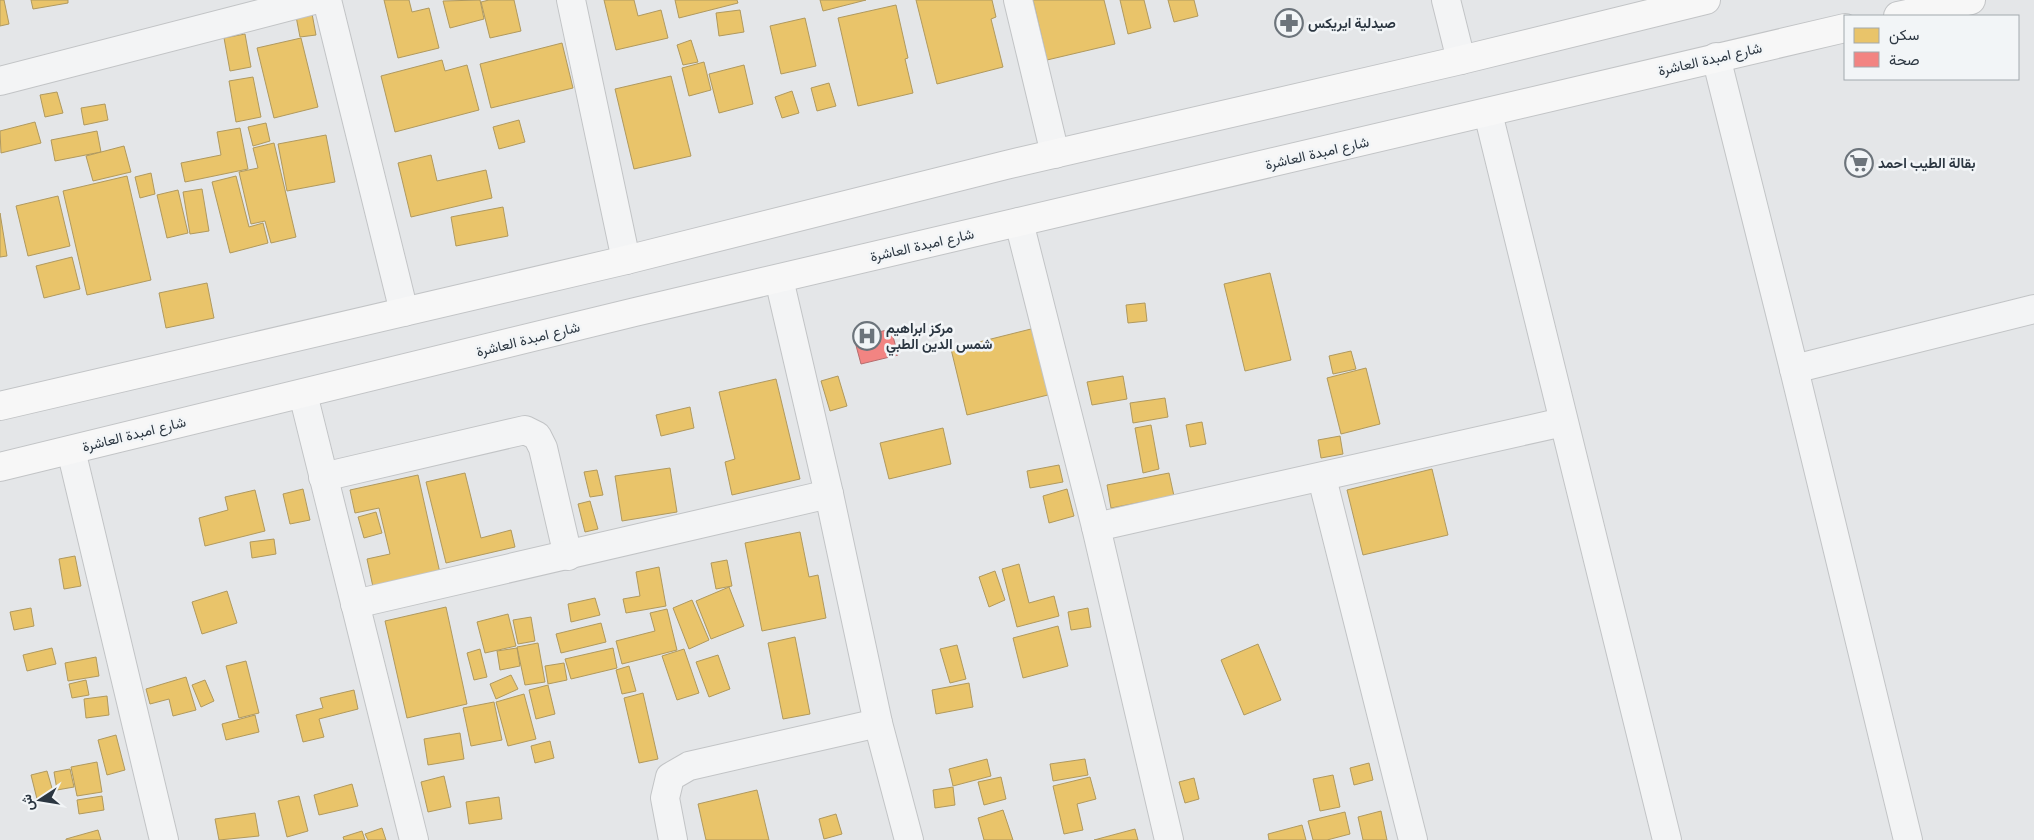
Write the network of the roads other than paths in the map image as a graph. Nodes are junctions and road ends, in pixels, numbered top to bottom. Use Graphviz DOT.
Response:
graph roads {
  1 [pos="314,0"];
  2 [pos="326,0"];
  3 [pos="572,0"];
  4 [pos="1018,0"];
  5 [pos="1446,0"];
  6 [pos="1702,0"];
  7 [pos="1971,0"];
  8 [pos="1903,15"];
  9 [pos="1844,28"];
  10 [pos="1716,57"];
  11 [pos="1461,60"];
  12 [pos="0,81"];
  13 [pos="1488,113"];
  14 [pos="1055,154"];
  15 [pos="1019,222"];
  16 [pos="626,260"];
  17 [pos="779,279"];
  18 [pos="404,312"];
  19 [pos="2032,318"];
  20 [pos="1794,369"];
  21 [pos="303,394"];
  22 [pos="0,406"];
  23 [pos="1563,422"];
  24 [pos="71,450"];
  25 [pos="0,467"];
  26 [pos="324,476"];
  27 [pos="1322,478"];
  28 [pos="829,494"];
  29 [pos="1096,527"];
  30 [pos="568,556"];
  31 [pos="356,604"];
  32 [pos="878,723"];
  33 [pos="164,840"];
  34 [pos="414,840"];
  35 [pos="673,840"];
  36 [pos="909,840"];
  37 [pos="1169,840"];
  38 [pos="1414,840"];
  39 [pos="1667,840"];
  40 [pos="1908,840"];
  1 -- 12 [label="street"];
  2 -- 18 [label="street"];
  3 -- 16 [label="street"];
  4 -- 14 [label="street"];
  5 -- 11 [label="street"];
  6 -- 11 [label="main road"];
  7 -- 8 [label="main road"];
  9 -- 10 [label="main road, شارع امبدة العاشرة"];
  10 -- 13 [label="main road, شارع امبدة العاشرة"];
  10 -- 20 [label="street"];
  11 -- 14 [label="main road"];
  13 -- 15 [label="main road, شارع امبدة العاشرة"];
  13 -- 23 [label="street"];
  14 -- 16 [label="main road"];
  15 -- 17 [label="main road, شارع امبدة العاشرة"];
  15 -- 29 [label="street"];
  16 -- 18 [label="main road"];
  17 -- 21 [label="main road, شارع امبدة العاشرة"];
  17 -- 28 [label="street"];
  18 -- 22 [label="main road"];
  19 -- 20 [label="street"];
  20 -- 40 [label="street"];
  21 -- 24 [label="main road, شارع امبدة العاشرة"];
  21 -- 26 [label="street"];
  23 -- 27 [label="street"];
  23 -- 39 [label="street"];
  24 -- 25 [label="main road, شارع امبدة العاشرة"];
  24 -- 33 [label="street"];
  26 -- 30 [label="street"];
  26 -- 31 [label="street"];
  27 -- 29 [label="street"];
  27 -- 38 [label="street"];
  28 -- 30 [label="street"];
  28 -- 32 [label="street"];
  29 -- 37 [label="street"];
  30 -- 31 [label="street"];
  31 -- 34 [label="street"];
  32 -- 35 [label="street"];
  32 -- 36 [label="street"];
}
